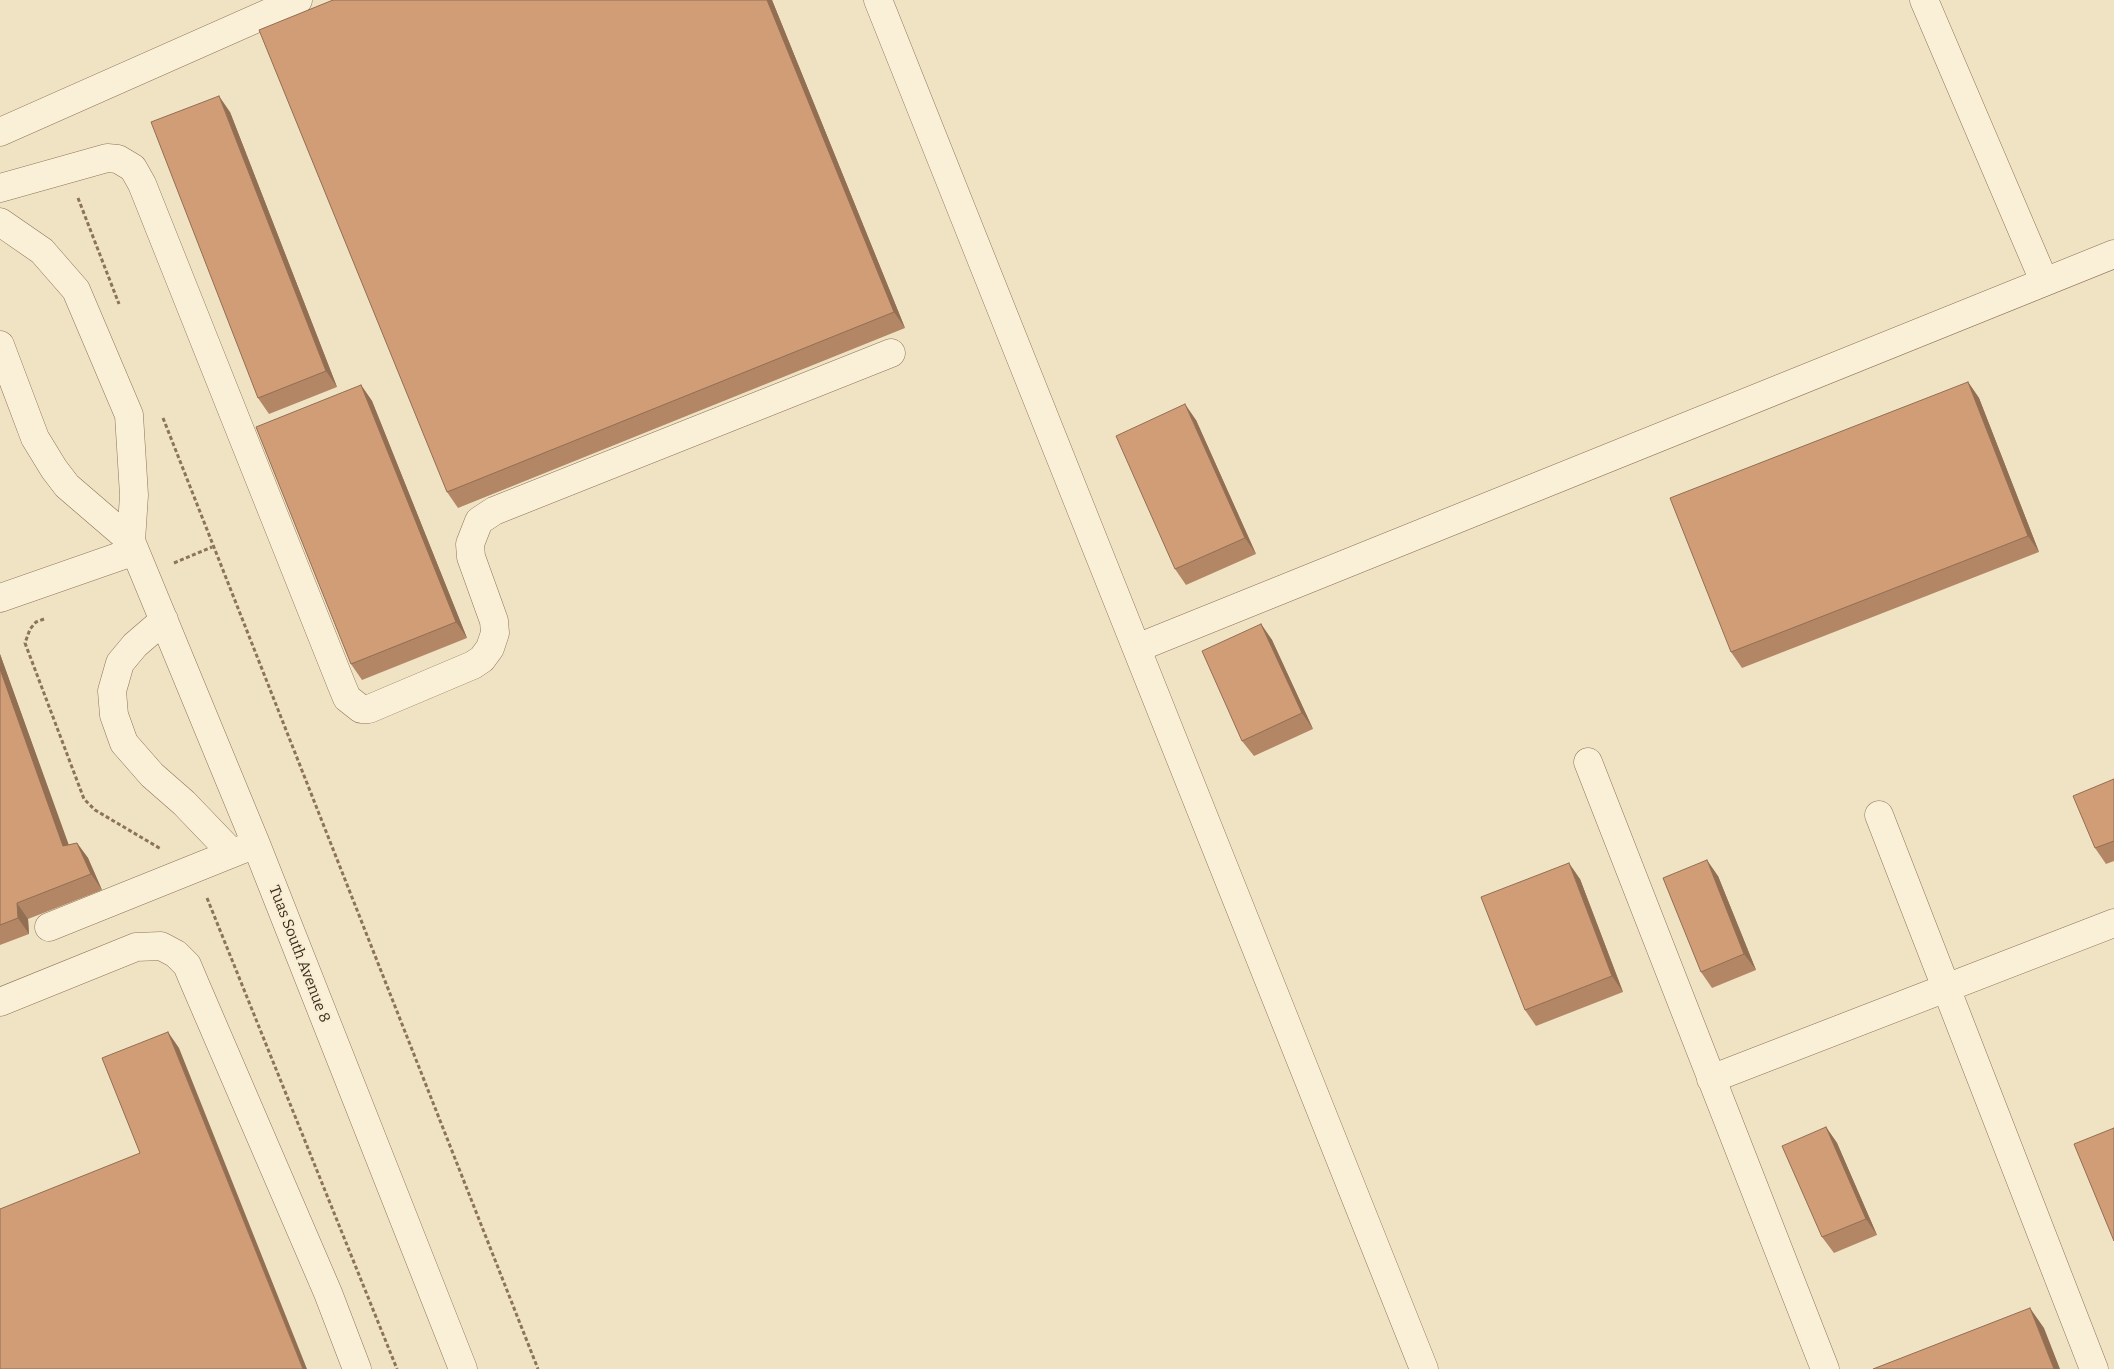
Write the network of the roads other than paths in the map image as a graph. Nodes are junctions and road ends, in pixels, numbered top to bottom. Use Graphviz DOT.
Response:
graph roads {
  1 [pos="298,0"];
  2 [pos="878,0"];
  3 [pos="1924,0"];
  4 [pos="0,132"];
  5 [pos="0,188"];
  6 [pos="0,222"];
  7 [pos="2114,254"];
  8 [pos="2044,281"];
  9 [pos="0,345"];
  10 [pos="891,353"];
  11 [pos="137,556"];
  12 [pos="0,598"];
  13 [pos="164,620"];
  14 [pos="1137,648"];
  15 [pos="1588,762"];
  16 [pos="1879,815"];
  17 [pos="244,849"];
  18 [pos="2114,923"];
  19 [pos="49,927"];
  20 [pos="1946,988"];
  21 [pos="0,1002"];
  22 [pos="1711,1079"];
  23 [pos="357,1369"];
  24 [pos="463,1369"];
  25 [pos="1424,1369"];
  26 [pos="1825,1369"];
  27 [pos="2094,1369"];
  1 -- 4 [label="street"];
  2 -- 14 [label="street"];
  3 -- 8 [label="street"];
  5 -- 10 [label="street"];
  6 -- 11 [label="street, Tuas South Avenue 8"];
  7 -- 8 [label="street"];
  8 -- 14 [label="street"];
  9 -- 11 [label="street, Tuas South Avenue 8"];
  11 -- 12 [label="street"];
  11 -- 13 [label="street, Tuas South Avenue 8"];
  13 -- 17 [label="street, Tuas South Avenue 8"];
  13 -- 17 [label="street"];
  14 -- 25 [label="street"];
  15 -- 22 [label="street"];
  16 -- 20 [label="street"];
  17 -- 19 [label="street"];
  17 -- 24 [label="street, Tuas South Avenue 8"];
  18 -- 20 [label="street"];
  20 -- 22 [label="street"];
  20 -- 27 [label="street"];
  21 -- 23 [label="street"];
  22 -- 26 [label="street"];
}
